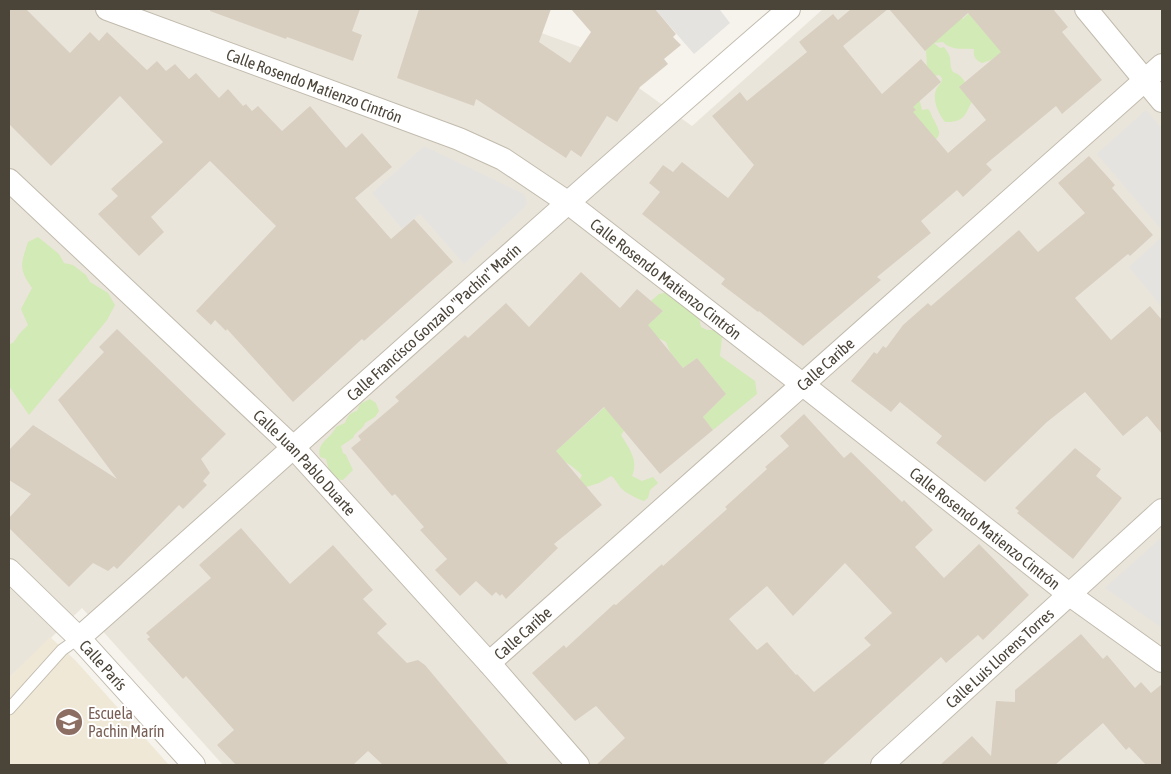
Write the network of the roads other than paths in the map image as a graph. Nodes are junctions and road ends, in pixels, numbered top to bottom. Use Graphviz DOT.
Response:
graph roads {
  1 [pos="106,9"];
  2 [pos="1086,9"];
  3 [pos="780,12"];
  4 [pos="1162,65"];
  5 [pos="1145,81"];
  6 [pos="1162,101"];
  7 [pos="9,180"];
  8 [pos="567,202"];
  9 [pos="802,384"];
  10 [pos="294,448"];
  11 [pos="1162,510"];
  12 [pos="9,570"];
  13 [pos="1070,595"];
  14 [pos="79,638"];
  15 [pos="1162,661"];
  16 [pos="489,662"];
  17 [pos="9,708"];
  18 [pos="194,765"];
  19 [pos="578,765"];
  20 [pos="882,765"];
  1 -- 8 [label="street, Calle Rosendo Matienzo Cintrón"];
  2 -- 5 [label="street"];
  3 -- 8 [label="street, Calle Francisco Gonzalo \"Pachín\" Marín"];
  4 -- 5 [label="street, Calle Caribe"];
  5 -- 6 [label="street"];
  5 -- 9 [label="street, Calle Caribe"];
  7 -- 10 [label="street, Calle Juan Pablo Duarte"];
  8 -- 9 [label="street, Calle Rosendo Matienzo Cintrón"];
  8 -- 10 [label="street, Calle Francisco Gonzalo \"Pachín\" Marín"];
  9 -- 13 [label="street, Calle Rosendo Matienzo Cintrón"];
  9 -- 16 [label="street, Calle Caribe"];
  10 -- 14 [label="street, Calle Francisco Gonzalo \"Pachín\" Marín"];
  10 -- 16 [label="street, Calle Juan Pablo Duarte"];
  11 -- 13 [label="street, Calle Luis Llorens Torres"];
  12 -- 14 [label="street, Calle París"];
  13 -- 15 [label="street, Calle Rosendo Matienzo Cintrón"];
  13 -- 20 [label="street, Calle Luis Llorens Torres"];
  14 -- 17 [label="lane"];
  14 -- 18 [label="street, Calle París"];
  16 -- 19 [label="street, Calle Juan Pablo Duarte"];
}
